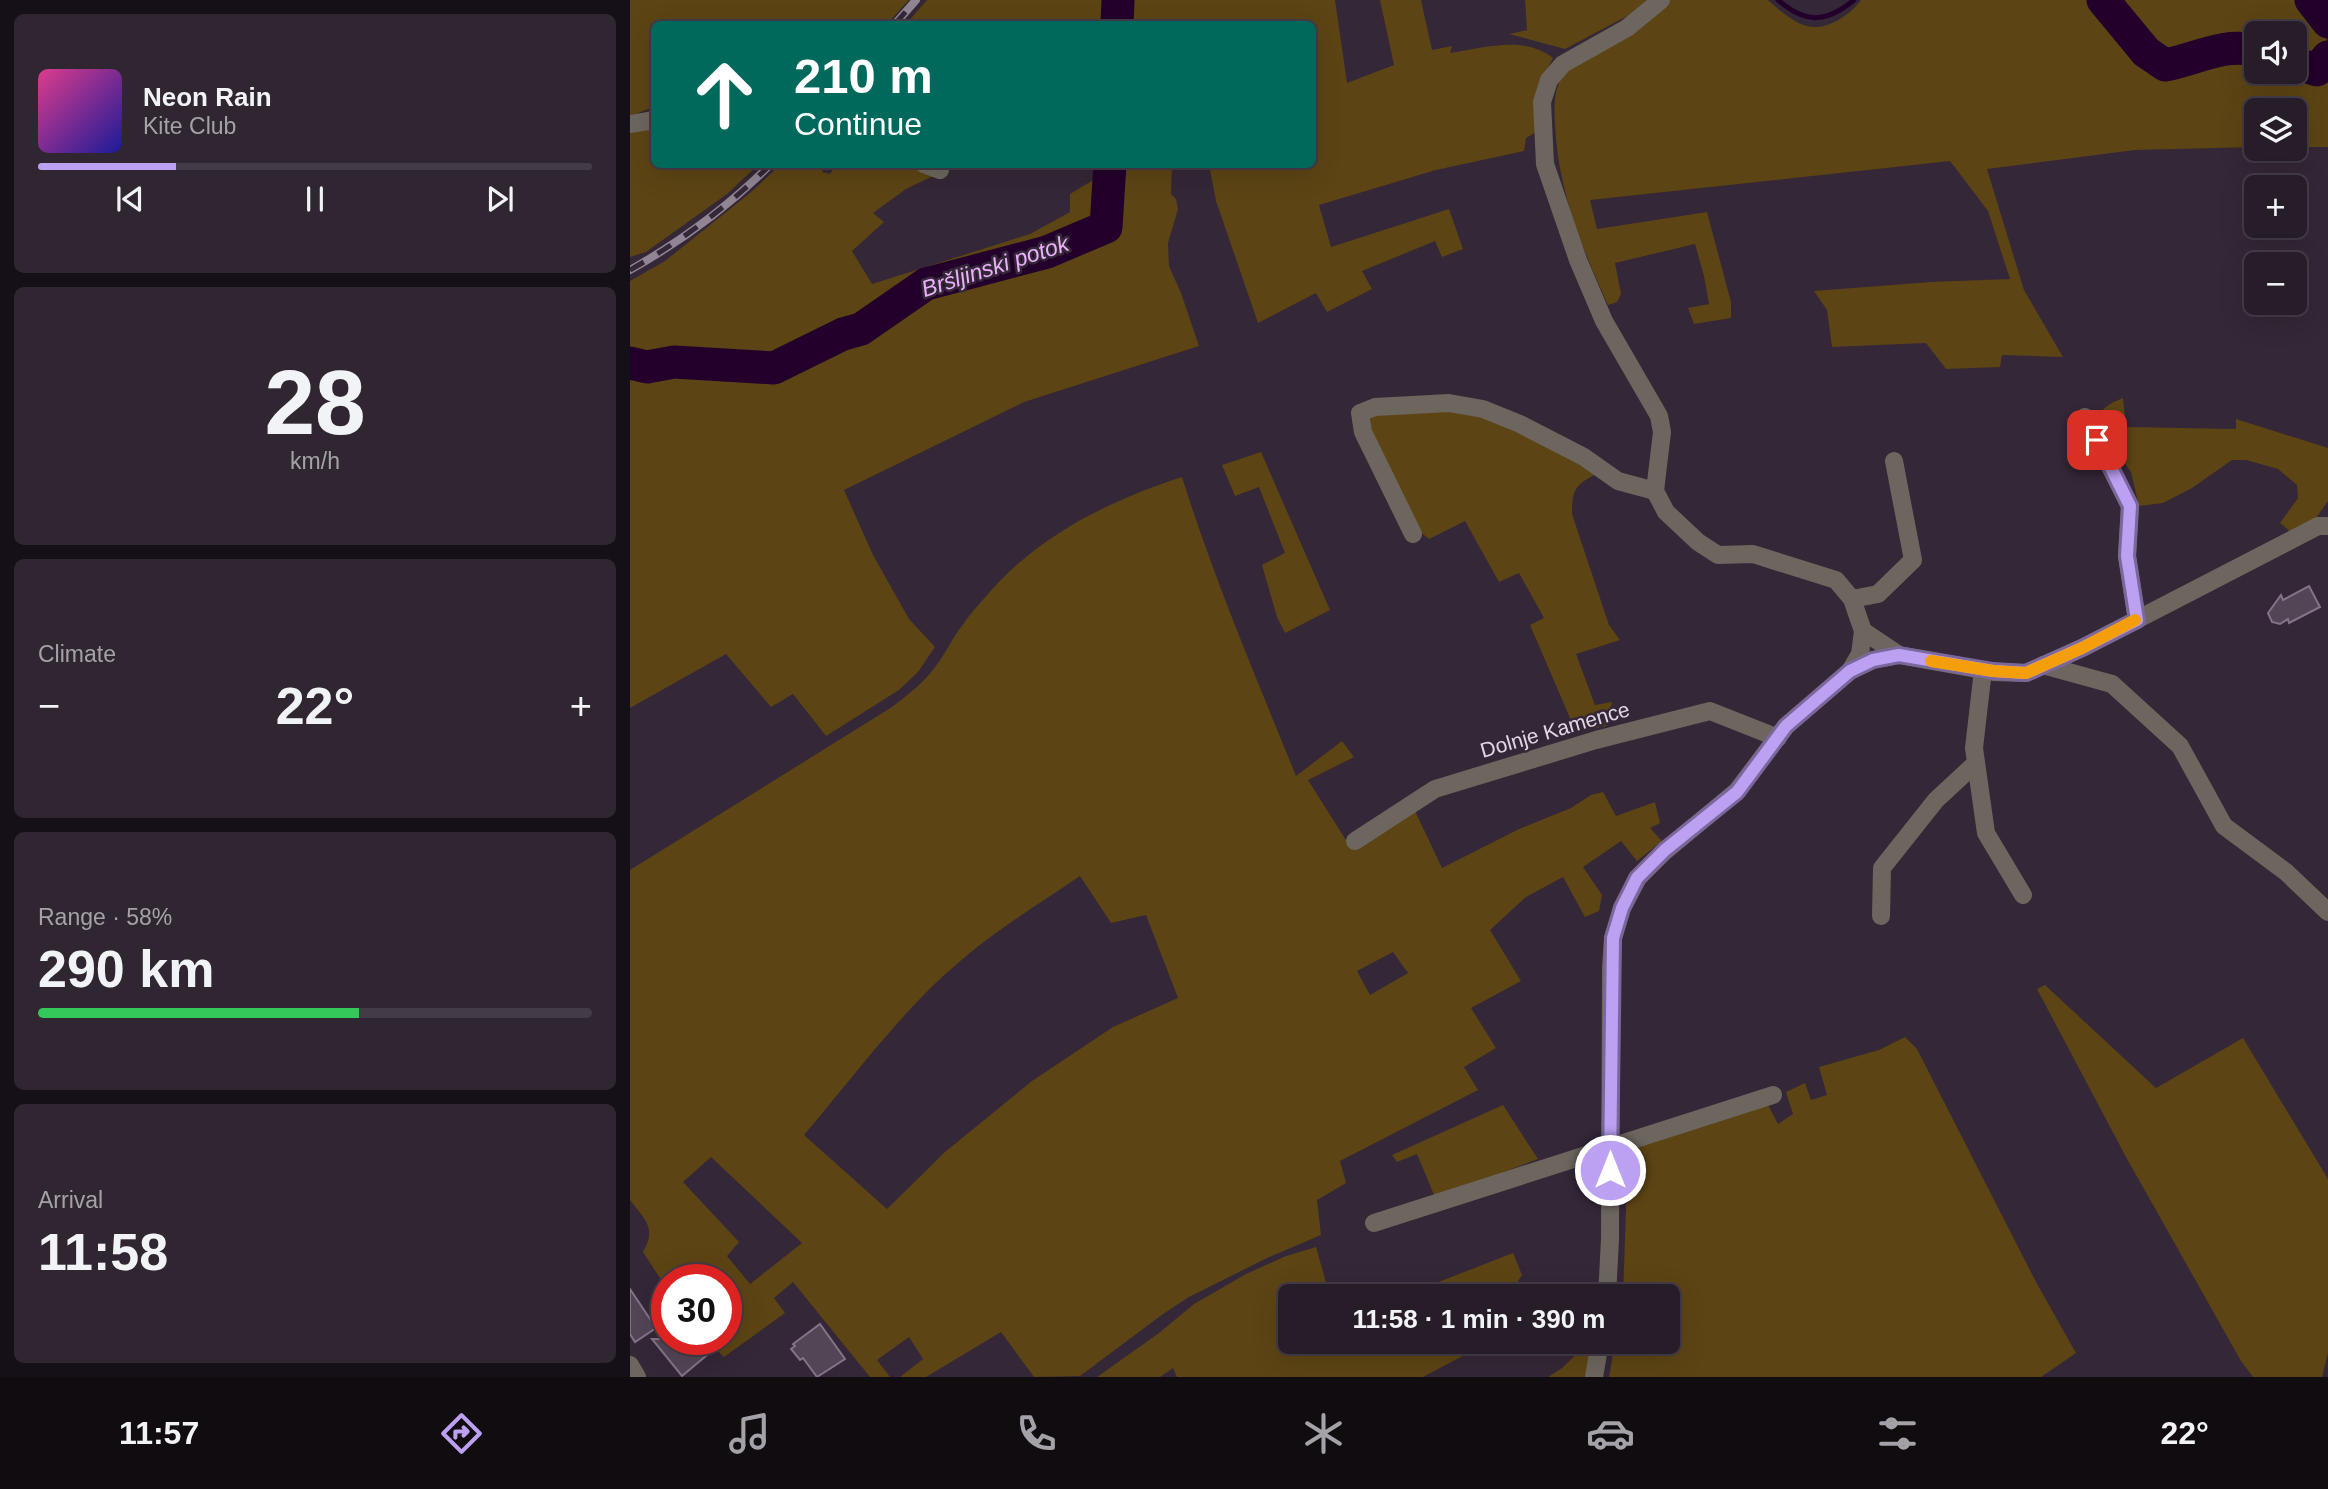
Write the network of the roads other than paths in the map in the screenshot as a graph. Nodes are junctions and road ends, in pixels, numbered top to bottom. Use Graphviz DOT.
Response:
graph roads {
  1 [pos="1661,0"];
  2 [pos="651,120"];
  3 [pos="630,124"];
  4 [pos="2085,417"];
  5 [pos="1894,461"];
  6 [pos="1655,491"];
  7 [pos="2328,526"];
  8 [pos="1413,534"];
  9 [pos="1852,599"];
  10 [pos="2137,620"];
  11 [pos="1863,631"];
  12 [pos="1899,655"];
  13 [pos="2043,665"];
  14 [pos="1983,670"];
  15 [pos="1850,671"];
  16 [pos="1778,738"];
  17 [pos="1976,763"];
  18 [pos="1355,841"];
  19 [pos="2023,895"];
  20 [pos="2328,912"];
  21 [pos="1881,916"];
  22 [pos="1773,1095"];
  23 [pos="1610,1147"];
  24 [pos="1374,1223"];
  25 [pos="1608,1284"];
  26 [pos="1598,1354"];
  27 [pos="630,1365"];
  28 [pos="637,1377"];
  29 [pos="1594,1377"];
  1 -- 6 [label="street"];
  2 -- 3 [label="street"];
  4 -- 10 [label="street"];
  5 -- 9 [label="street"];
  6 -- 8 [label="street"];
  6 -- 9 [label="street"];
  7 -- 10 [label="street"];
  9 -- 11 [label="street"];
  10 -- 13 [label="street"];
  11 -- 12 [label="street"];
  11 -- 15 [label="street"];
  12 -- 14 [label="street"];
  12 -- 15 [label="street"];
  13 -- 14 [label="street"];
  13 -- 20 [label="street"];
  14 -- 17 [label="street"];
  15 -- 16 [label="street"];
  16 -- 18 [label="street, Dolnje Kamence"];
  16 -- 23 [label="street"];
  17 -- 19 [label="street"];
  17 -- 21 [label="street"];
  22 -- 23 [label="street"];
  23 -- 24 [label="street"];
  23 -- 25 [label="street"];
  26 -- 29 [label="street"];
  27 -- 28 [label="street"];
}
